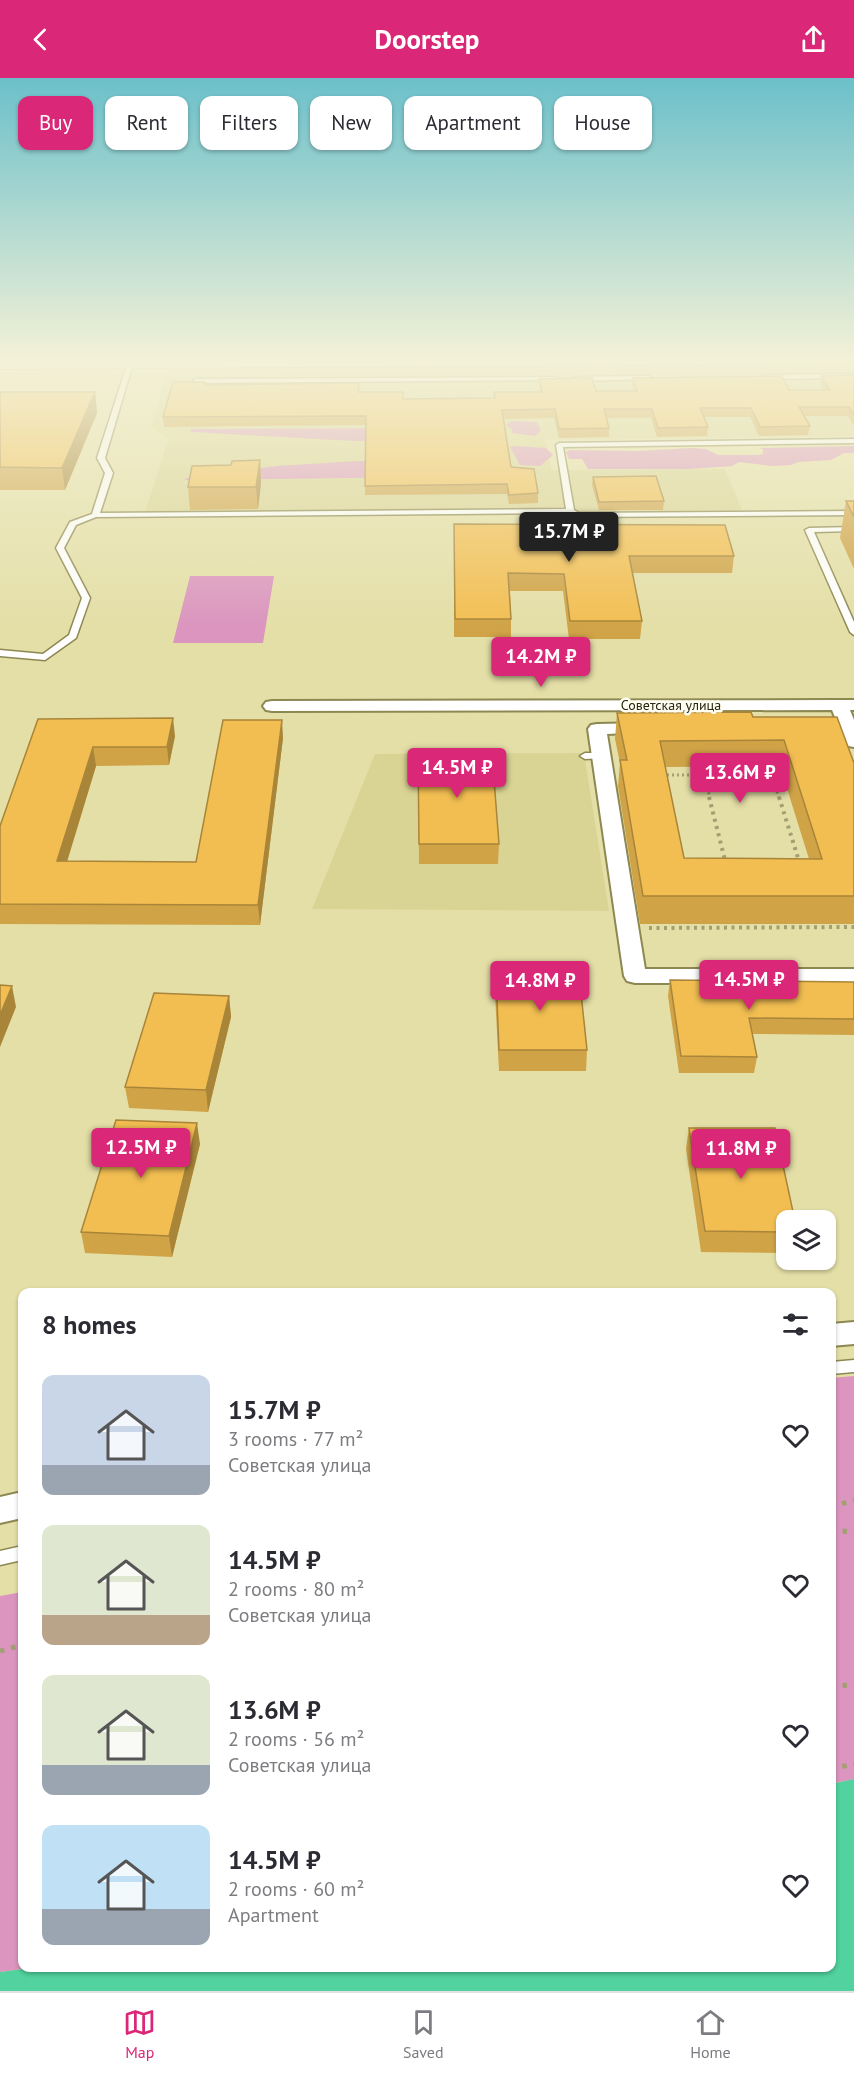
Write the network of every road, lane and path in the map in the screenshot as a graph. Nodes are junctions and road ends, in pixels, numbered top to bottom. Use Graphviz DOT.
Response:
graph roads {
  1 [pos="104,448"];
  2 [pos="560,448"];
  3 [pos="570,511"];
  4 [pos="854,513"];
  5 [pos="95,515"];
  6 [pos="854,529"];
  7 [pos="854,632"];
  8 [pos="0,653"];
  9 [pos="847,705"];
  10 [pos="272,706"];
  11 [pos="666,728"];
  12 [pos="854,742"];
  13 [pos="767,761"];
  14 [pos="660,775"];
  15 [pos="799,862"];
  16 [pos="729,874"];
  17 [pos="854,927"];
  18 [pos="627,928"];
  19 [pos="854,976"];
  20 [pos="854,1334"];
  21 [pos="836,1335"];
  22 [pos="854,1366"];
  23 [pos="836,1368"];
  24 [pos="854,1500"];
  25 [pos="18,1506"];
  26 [pos="836,1506"];
  27 [pos="0,1510"];
  28 [pos="836,1530"];
  29 [pos="854,1532"];
  30 [pos="18,1554"];
  31 [pos="0,1558"];
  32 [pos="18,1645"];
  33 [pos="0,1651"];
  34 [pos="854,1685"];
  35 [pos="836,1686"];
  36 [pos="854,1764"];
  37 [pos="836,1768"];
  1 -- 5 [label="lane"];
  2 -- 3 [label="lane"];
  3 -- 4 [label="lane"];
  3 -- 5 [label="lane"];
  5 -- 8 [label="lane"];
  6 -- 7 [label="lane"];
  9 -- 10 [label="street, Советская улица"];
  9 -- 12 [label="street"];
  11 -- 18 [label="street"];
  13 -- 15 [label="path"];
  14 -- 16 [label="path"];
  17 -- 18 [label="path"];
  18 -- 19 [label="street"];
  20 -- 21 [label="street"];
  22 -- 23 [label="lane"];
  24 -- 26 [label="path"];
  25 -- 27 [label="street"];
  28 -- 29 [label="path"];
  30 -- 31 [label="lane"];
  32 -- 33 [label="path"];
  34 -- 35 [label="path"];
  36 -- 37 [label="path"];
}
